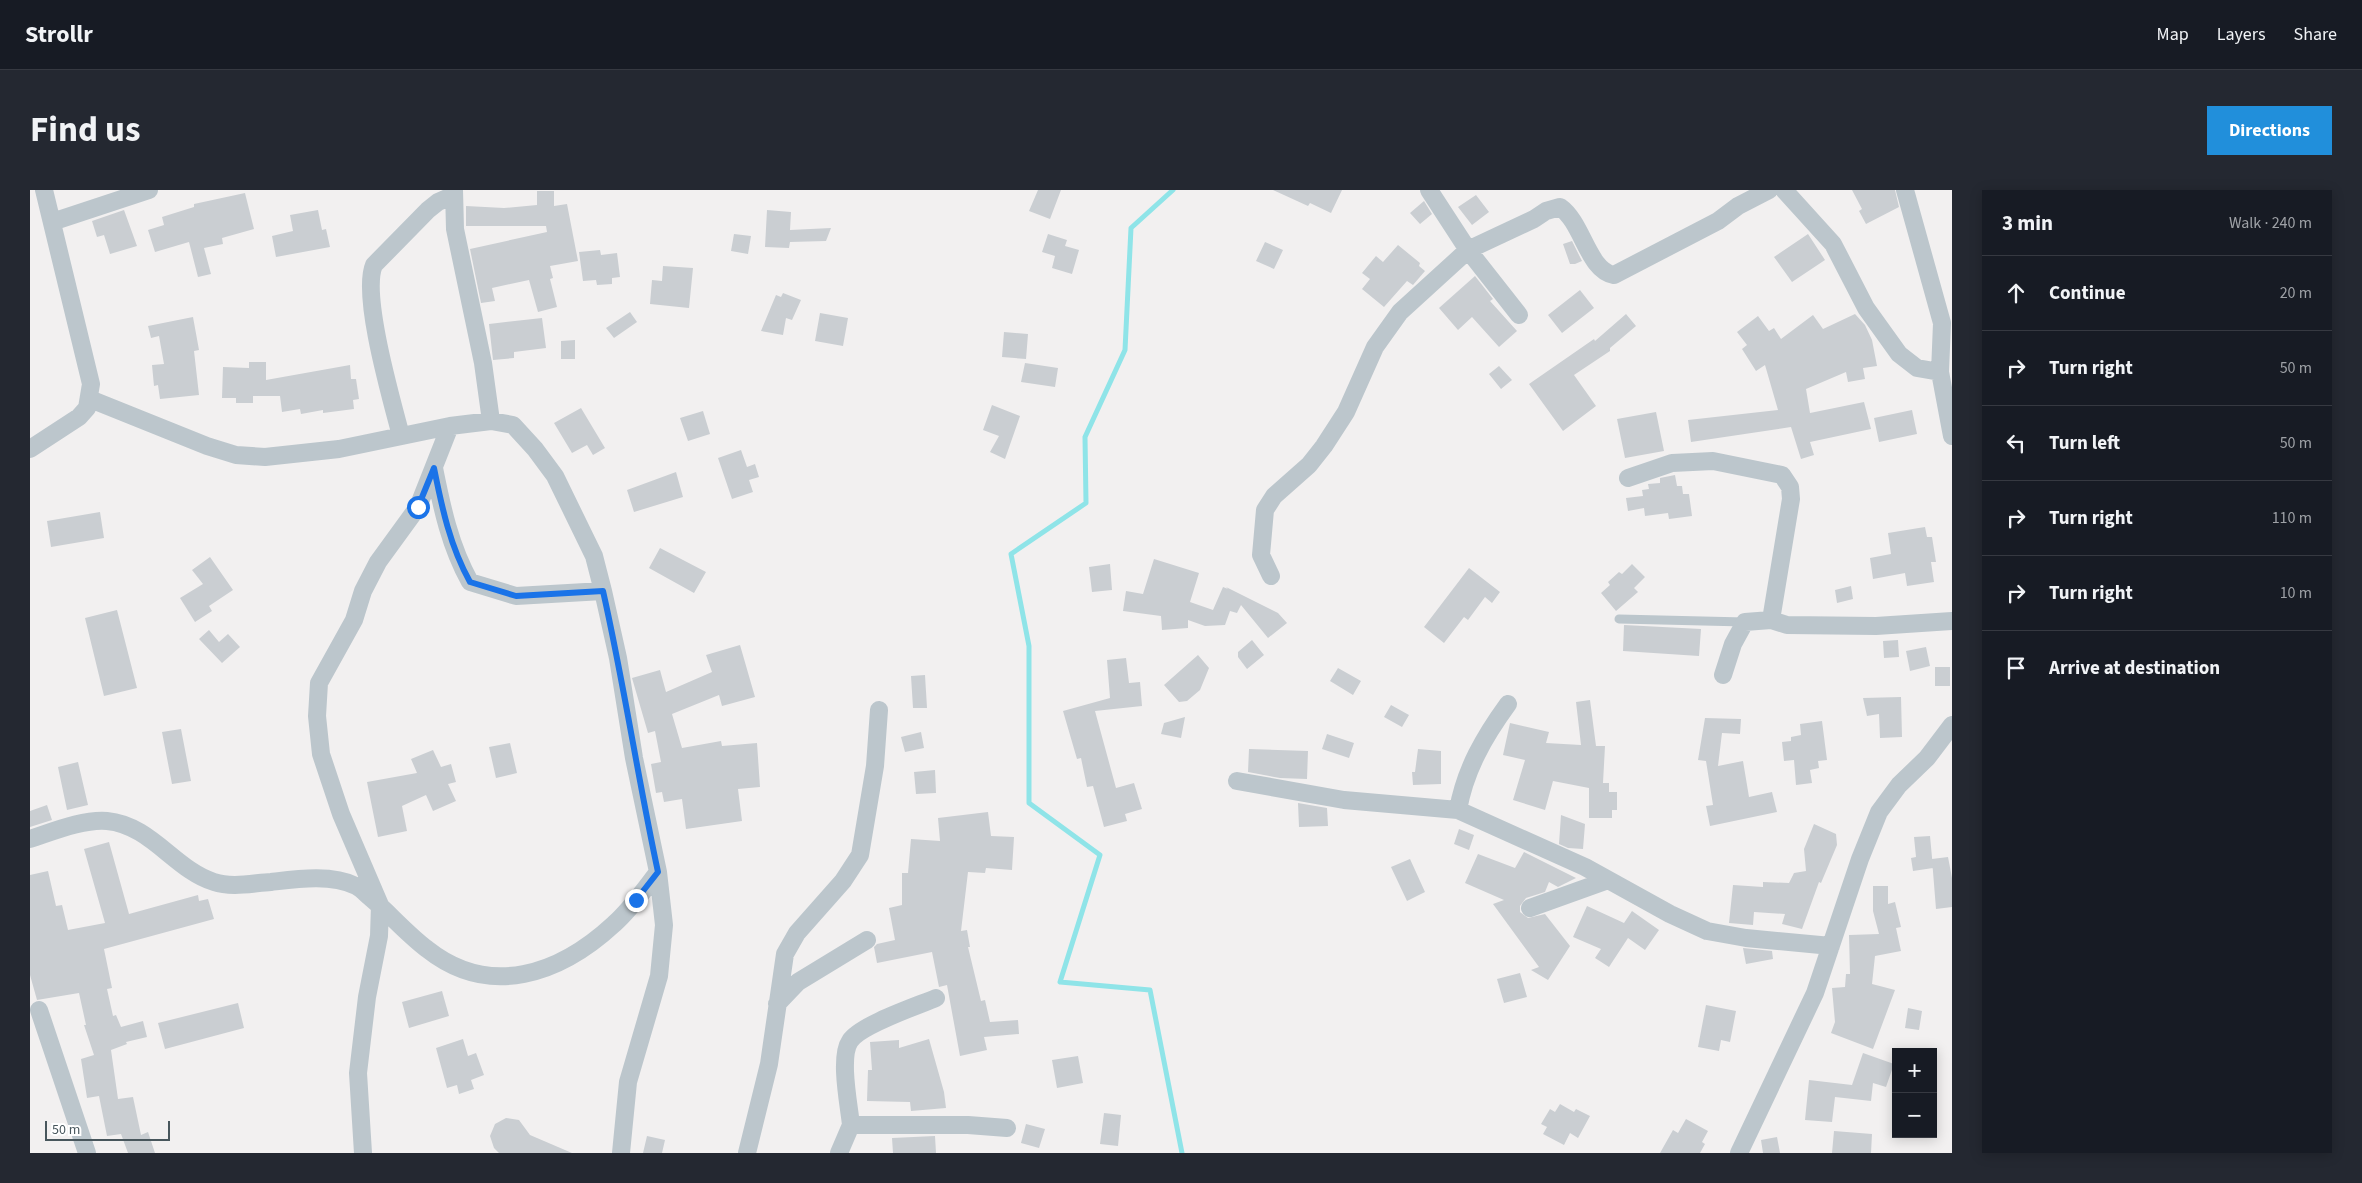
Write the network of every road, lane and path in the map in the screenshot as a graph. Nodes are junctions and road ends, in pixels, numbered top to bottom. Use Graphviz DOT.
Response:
graph roads {
  1 [pos="44,190"];
  2 [pos="149,190"];
  3 [pos="1429,190"];
  4 [pos="1770,190"];
  5 [pos="1784,190"];
  6 [pos="1905,190"];
  7 [pos="454,192"];
  8 [pos="52,222"];
  9 [pos="1468,250"];
  10 [pos="1519,315"];
  11 [pos="1940,372"];
  12 [pos="90,399"];
  13 [pos="491,421"];
  14 [pos="450,426"];
  15 [pos="401,436"];
  16 [pos="1952,436"];
  17 [pos="30,449"];
  18 [pos="434,468"];
  19 [pos="1628,478"];
  20 [pos="1271,576"];
  21 [pos="603,591"];
  22 [pos="1619,619"];
  23 [pos="1771,620"];
  24 [pos="1952,621"];
  25 [pos="1744,622"];
  26 [pos="1723,675"];
  27 [pos="1508,704"];
  28 [pos="879,710"];
  29 [pos="1952,725"];
  30 [pos="1237,781"];
  31 [pos="1458,810"];
  32 [pos="30,839"];
  33 [pos="658,872"];
  34 [pos="1608,880"];
  35 [pos="380,905"];
  36 [pos="1530,908"];
  37 [pos="867,940"];
  38 [pos="1831,946"];
  39 [pos="936,998"];
  40 [pos="777,1004"];
  41 [pos="39,1010"];
  42 [pos="851,1124"];
  43 [pos="1007,1128"];
  44 [pos="87,1153"];
  45 [pos="363,1153"];
  46 [pos="622,1153"];
  47 [pos="747,1153"];
  48 [pos="839,1153"];
  49 [pos="1739,1153"];
  1 -- 8 [label="street"];
  2 -- 8 [label="street"];
  3 -- 9 [label="street"];
  4 -- 9 [label="street"];
  5 -- 11 [label="street"];
  6 -- 11 [label="street"];
  7 -- 13 [label="street"];
  7 -- 15 [label="street"];
  8 -- 12 [label="street"];
  9 -- 10 [label="street"];
  9 -- 20 [label="street"];
  11 -- 16 [label="street"];
  12 -- 15 [label="street"];
  12 -- 17 [label="street"];
  13 -- 14 [label="street"];
  13 -- 21 [label="street"];
  14 -- 15 [label="street"];
  14 -- 18 [label="street"];
  18 -- 21 [label="street"];
  18 -- 35 [label="street"];
  19 -- 23 [label="street"];
  21 -- 33 [label="street"];
  22 -- 25 [label="lane"];
  23 -- 24 [label="street"];
  23 -- 25 [label="street"];
  25 -- 26 [label="street"];
  27 -- 31 [label="street"];
  28 -- 40 [label="street"];
  29 -- 38 [label="street"];
  30 -- 31 [label="street"];
  31 -- 34 [label="street"];
  32 -- 35 [label="street"];
  33 -- 35 [label="street"];
  33 -- 46 [label="street"];
  34 -- 36 [label="street"];
  34 -- 38 [label="street"];
  35 -- 45 [label="street"];
  37 -- 40 [label="street"];
  38 -- 49 [label="street"];
  39 -- 42 [label="street"];
  40 -- 47 [label="street"];
  41 -- 44 [label="street"];
  42 -- 43 [label="street"];
  42 -- 48 [label="street"];
}
